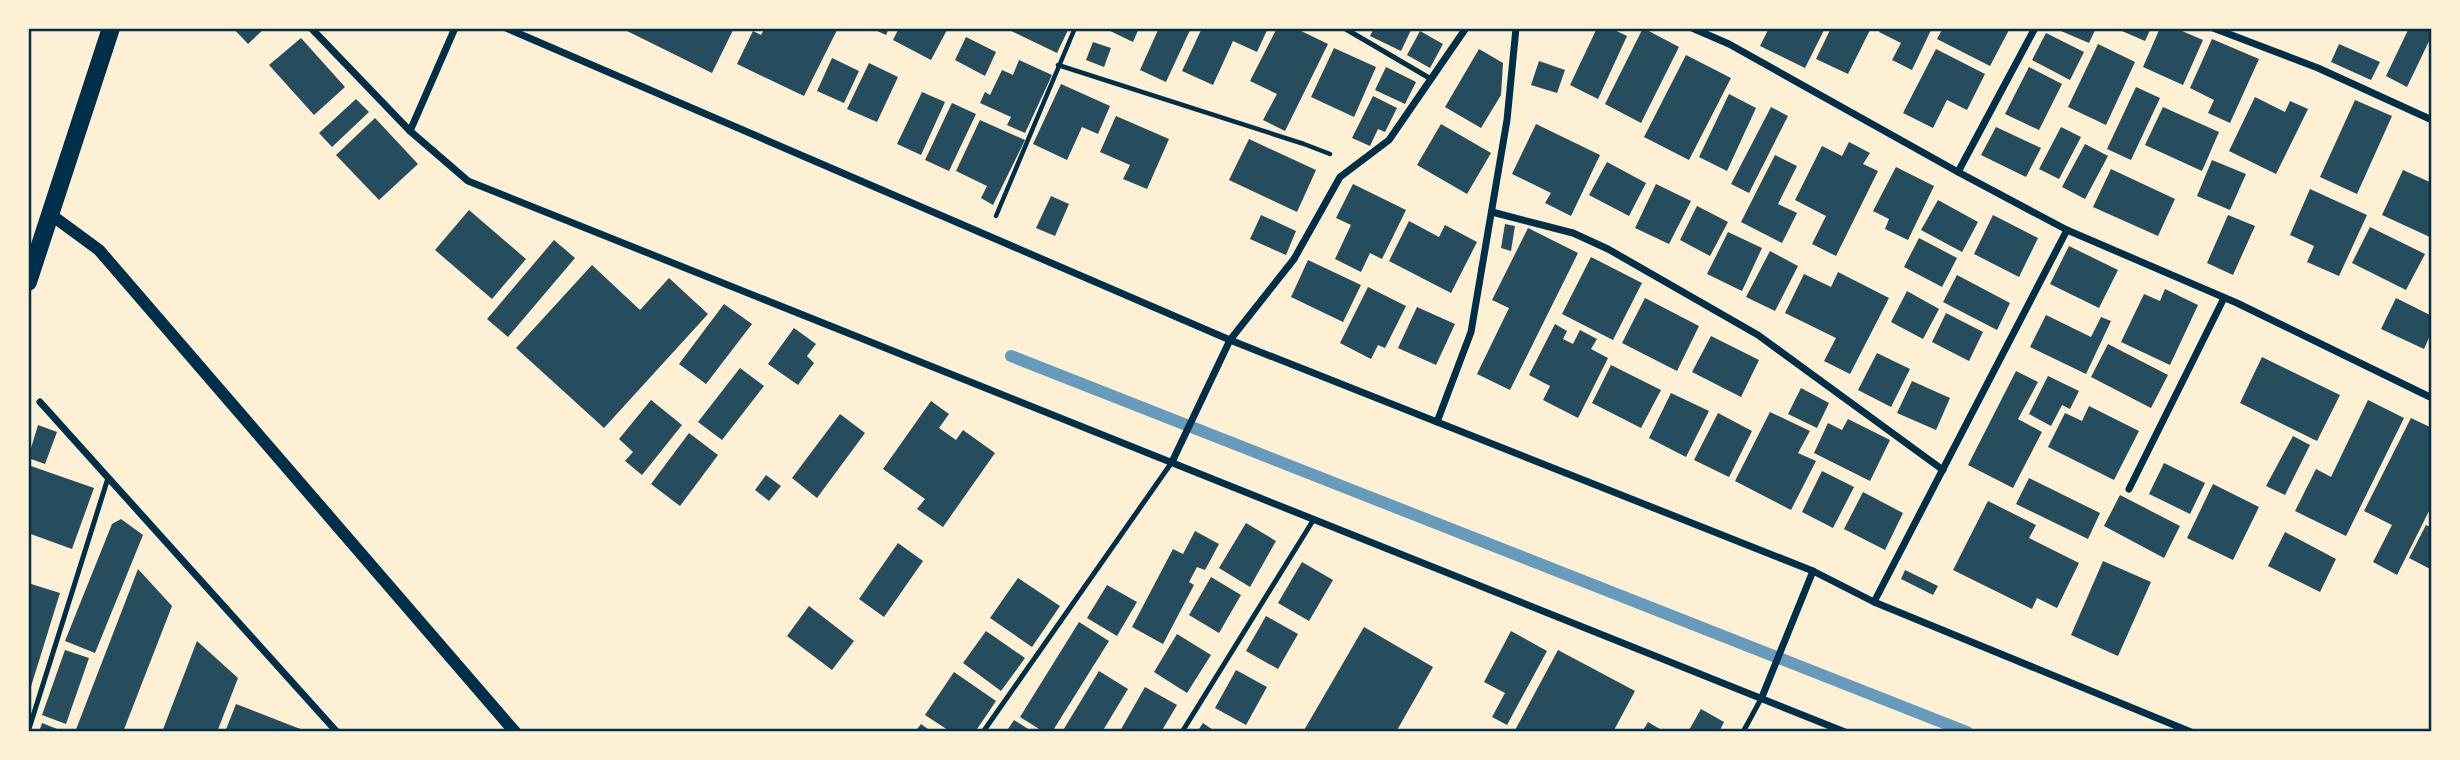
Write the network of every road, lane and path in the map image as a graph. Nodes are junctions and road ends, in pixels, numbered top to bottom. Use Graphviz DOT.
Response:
graph roads {
  1 [pos="111,28"];
  2 [pos="311,28"];
  3 [pos="455,28"];
  4 [pos="506,28"];
  5 [pos="1075,28"];
  6 [pos="1344,28"];
  7 [pos="1465,28"];
  8 [pos="1516,28"];
  9 [pos="1692,28"];
  10 [pos="2035,28"];
  11 [pos="2213,28"];
  12 [pos="1058,65"];
  13 [pos="1431,79"];
  14 [pos="2432,120"];
  15 [pos="410,131"];
  16 [pos="1357,165"];
  17 [pos="1958,172"];
  18 [pos="1493,212"];
  19 [pos="50,214"];
  20 [pos="2067,230"];
  21 [pos="985,235"];
  22 [pos="28,282"];
  23 [pos="2224,298"];
  24 [pos="1230,341"];
  25 [pos="2432,398"];
  26 [pos="40,402"];
  27 [pos="1437,422"];
  28 [pos="1172,462"];
  29 [pos="1943,470"];
  30 [pos="108,478"];
  31 [pos="2129,489"];
  32 [pos="1314,519"];
  33 [pos="1813,571"];
  34 [pos="1874,601"];
  35 [pos="1762,697"];
  36 [pos="332,730"];
  37 [pos="28,732"];
  38 [pos="514,732"];
  39 [pos="984,732"];
  40 [pos="1182,732"];
  41 [pos="1743,732"];
  42 [pos="1845,732"];
  43 [pos="2191,732"];
  1 -- 19 [label="main road"];
  2 -- 15 [label="street"];
  3 -- 15 [label="street"];
  4 -- 21 [label="street"];
  5 -- 12 [label="path"];
  6 -- 13 [label="lane"];
  7 -- 13 [label="street"];
  8 -- 18 [label="street"];
  9 -- 17 [label="street"];
  10 -- 17 [label="street"];
  11 -- 14 [label="street"];
  12 -- 16 [label="path"];
  12 -- 21 [label="path"];
  13 -- 16 [label="street"];
  15 -- 28 [label="street"];
  16 -- 24 [label="street"];
  17 -- 20 [label="street"];
  18 -- 27 [label="street"];
  18 -- 29 [label="street"];
  19 -- 22 [label="main road"];
  19 -- 38 [label="street"];
  20 -- 23 [label="street"];
  20 -- 29 [label="street"];
  21 -- 24 [label="street"];
  23 -- 25 [label="street"];
  23 -- 31 [label="street"];
  24 -- 27 [label="street"];
  24 -- 28 [label="street"];
  26 -- 30 [label="street"];
  27 -- 33 [label="street"];
  28 -- 32 [label="street"];
  28 -- 39 [label="lane"];
  29 -- 34 [label="street"];
  30 -- 36 [label="street"];
  30 -- 37 [label="lane"];
  32 -- 35 [label="street"];
  32 -- 40 [label="lane"];
  33 -- 34 [label="street"];
  33 -- 35 [label="street"];
  34 -- 43 [label="street"];
  35 -- 41 [label="lane"];
  35 -- 42 [label="street"];
}
